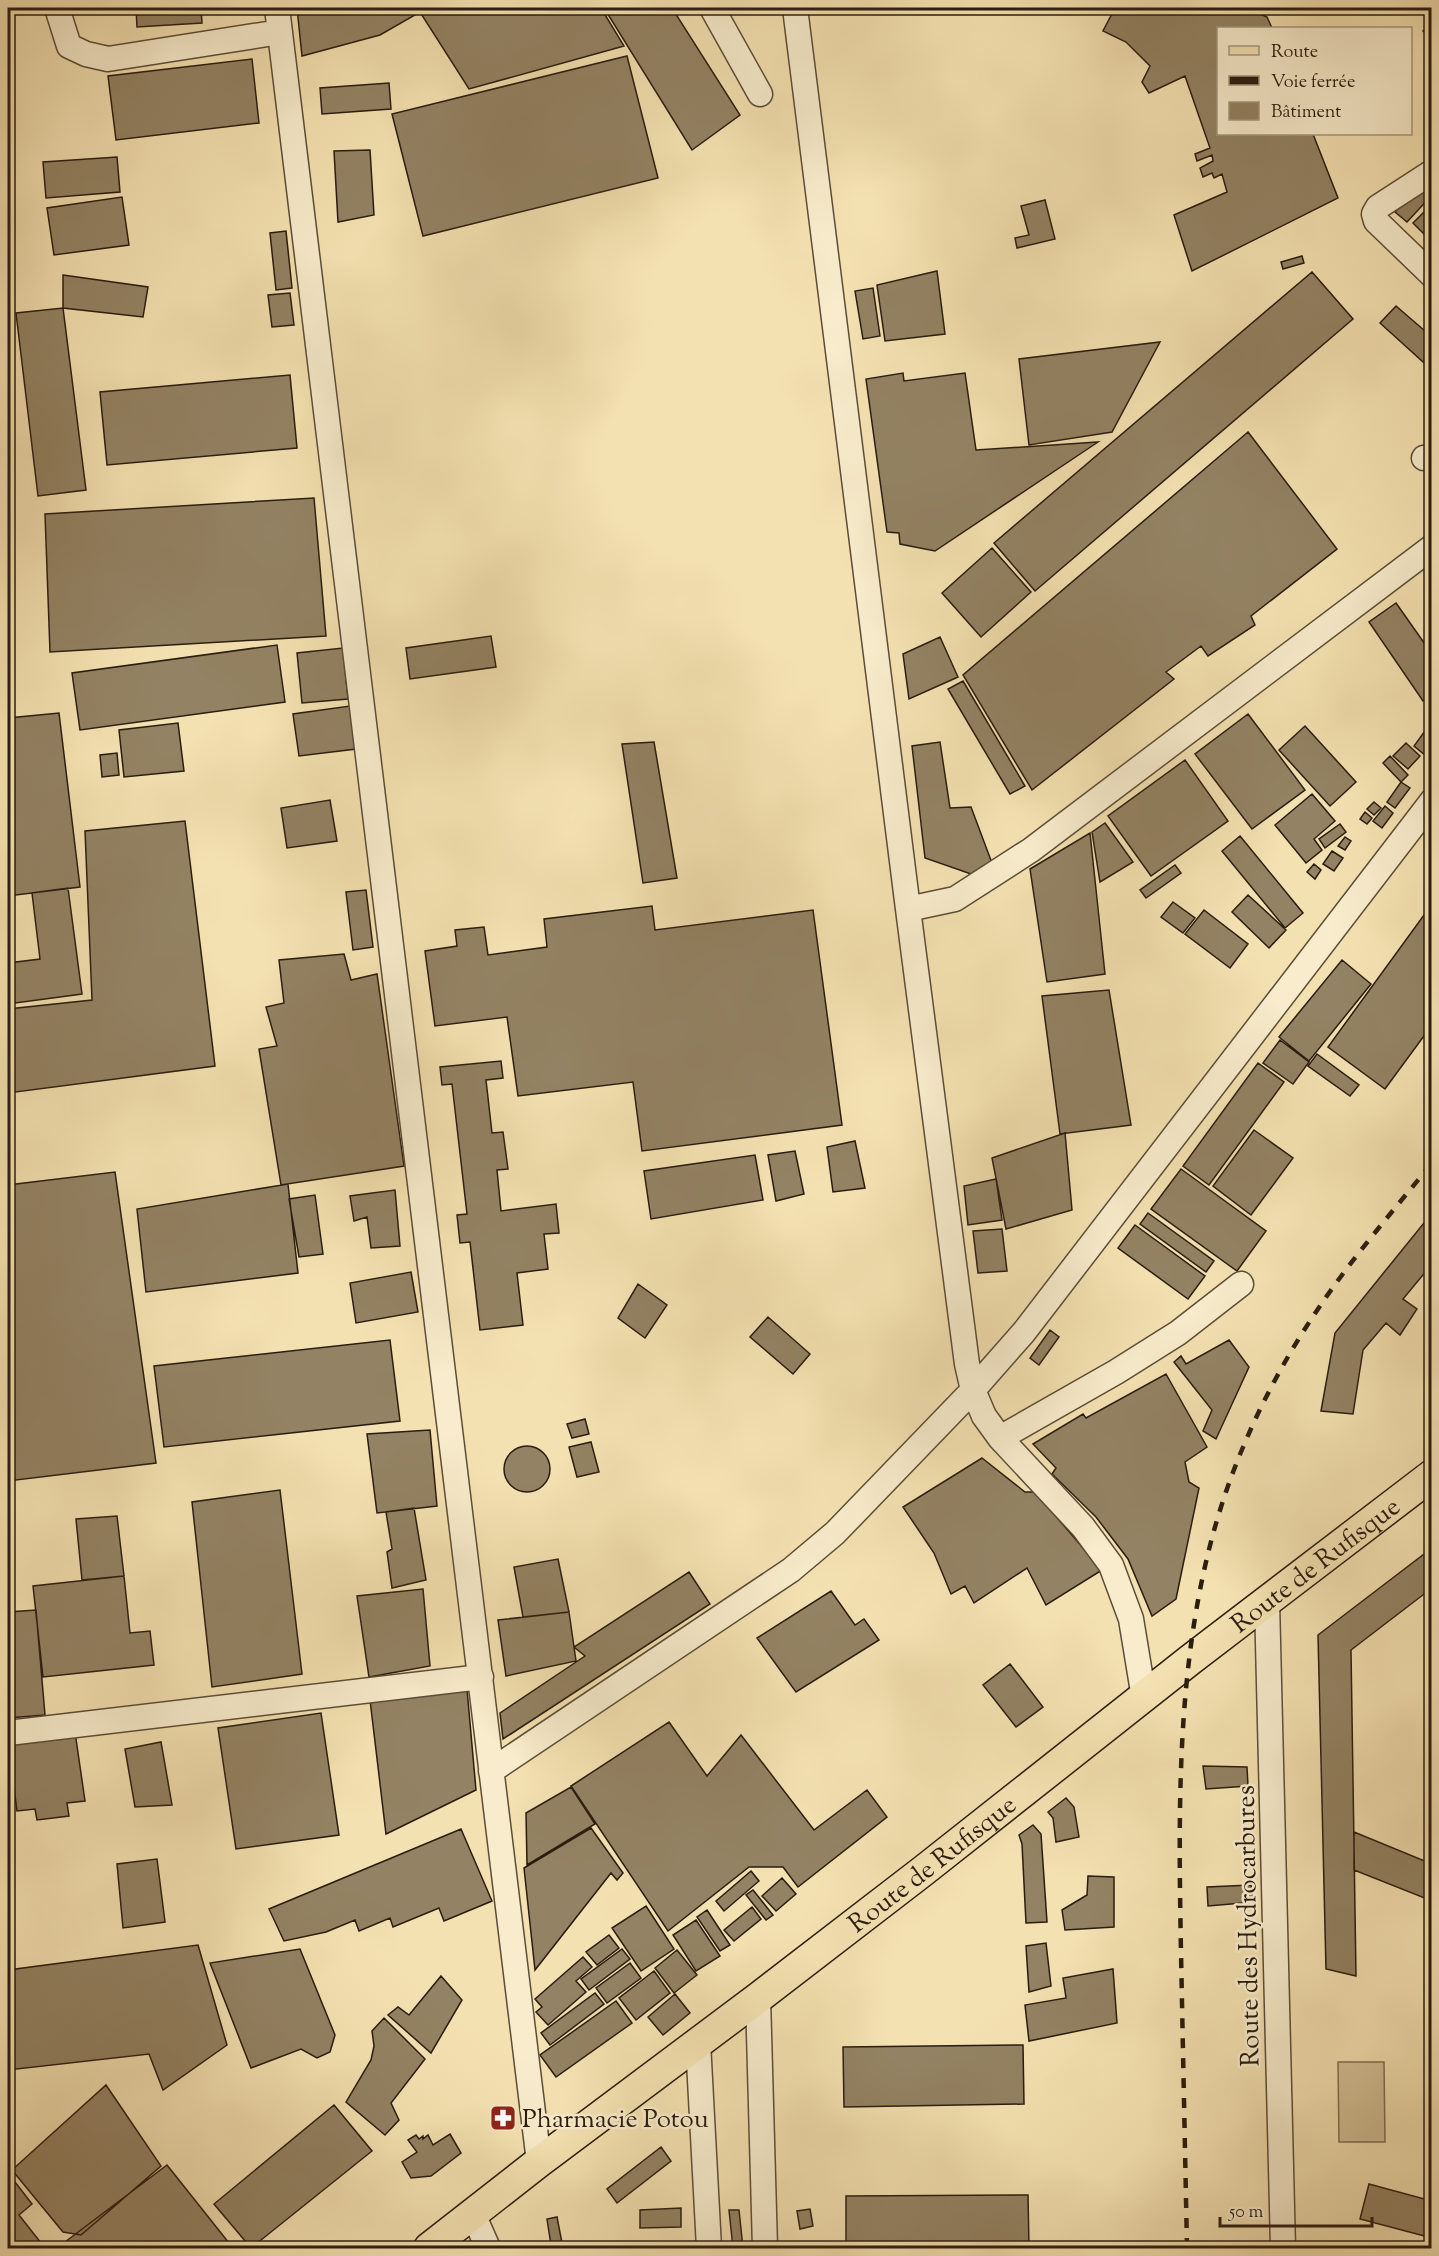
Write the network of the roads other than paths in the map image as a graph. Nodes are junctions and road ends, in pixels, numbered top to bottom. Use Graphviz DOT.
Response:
graph roads {
  1 [pos="57,8"];
  2 [pos="277,8"];
  3 [pos="712,8"];
  4 [pos="795,8"];
  5 [pos="279,32"];
  6 [pos="760,94"];
  7 [pos="1431,172"];
  8 [pos="1431,275"];
  9 [pos="1431,547"];
  10 [pos="1431,801"];
  11 [pos="908,909"];
  12 [pos="1240,1284"];
  13 [pos="973,1390"];
  14 [pos="1000,1438"];
  15 [pos="1431,1475"];
  16 [pos="1267,1602"];
  17 [pos="481,1677"];
  18 [pos="1144,1698"];
  19 [pos="8,1733"];
  20 [pos="491,1771"];
  21 [pos="758,1998"];
  22 [pos="698,2042"];
  23 [pos="538,2162"];
  24 [pos="473,2214"];
  25 [pos="429,2248"];
  26 [pos="488,2248"];
  27 [pos="709,2248"];
  28 [pos="765,2248"];
  29 [pos="1283,2248"];
  1 -- 5 [label="street"];
  2 -- 5 [label="street"];
  3 -- 6 [label="street"];
  4 -- 11 [label="street"];
  5 -- 17 [label="street"];
  7 -- 8 [label="street"];
  9 -- 11 [label="street"];
  10 -- 13 [label="street"];
  11 -- 13 [label="street"];
  12 -- 14 [label="street"];
  13 -- 14 [label="street"];
  13 -- 20 [label="street"];
  14 -- 18 [label="street"];
  15 -- 16 [label="main road, Route de Rufisque"];
  16 -- 18 [label="main road, Route de Rufisque"];
  16 -- 29 [label="street, Route des Hydrocarbures"];
  17 -- 19 [label="street"];
  17 -- 20 [label="street"];
  18 -- 21 [label="main road, Route de Rufisque"];
  20 -- 23 [label="street"];
  21 -- 22 [label="main road, Route de Rufisque"];
  21 -- 28 [label="street"];
  22 -- 23 [label="main road, Route de Rufisque"];
  22 -- 27 [label="street"];
  23 -- 24 [label="main road, Route de Rufisque"];
  24 -- 25 [label="main road, Route de Rufisque"];
  24 -- 26 [label="street"];
}
